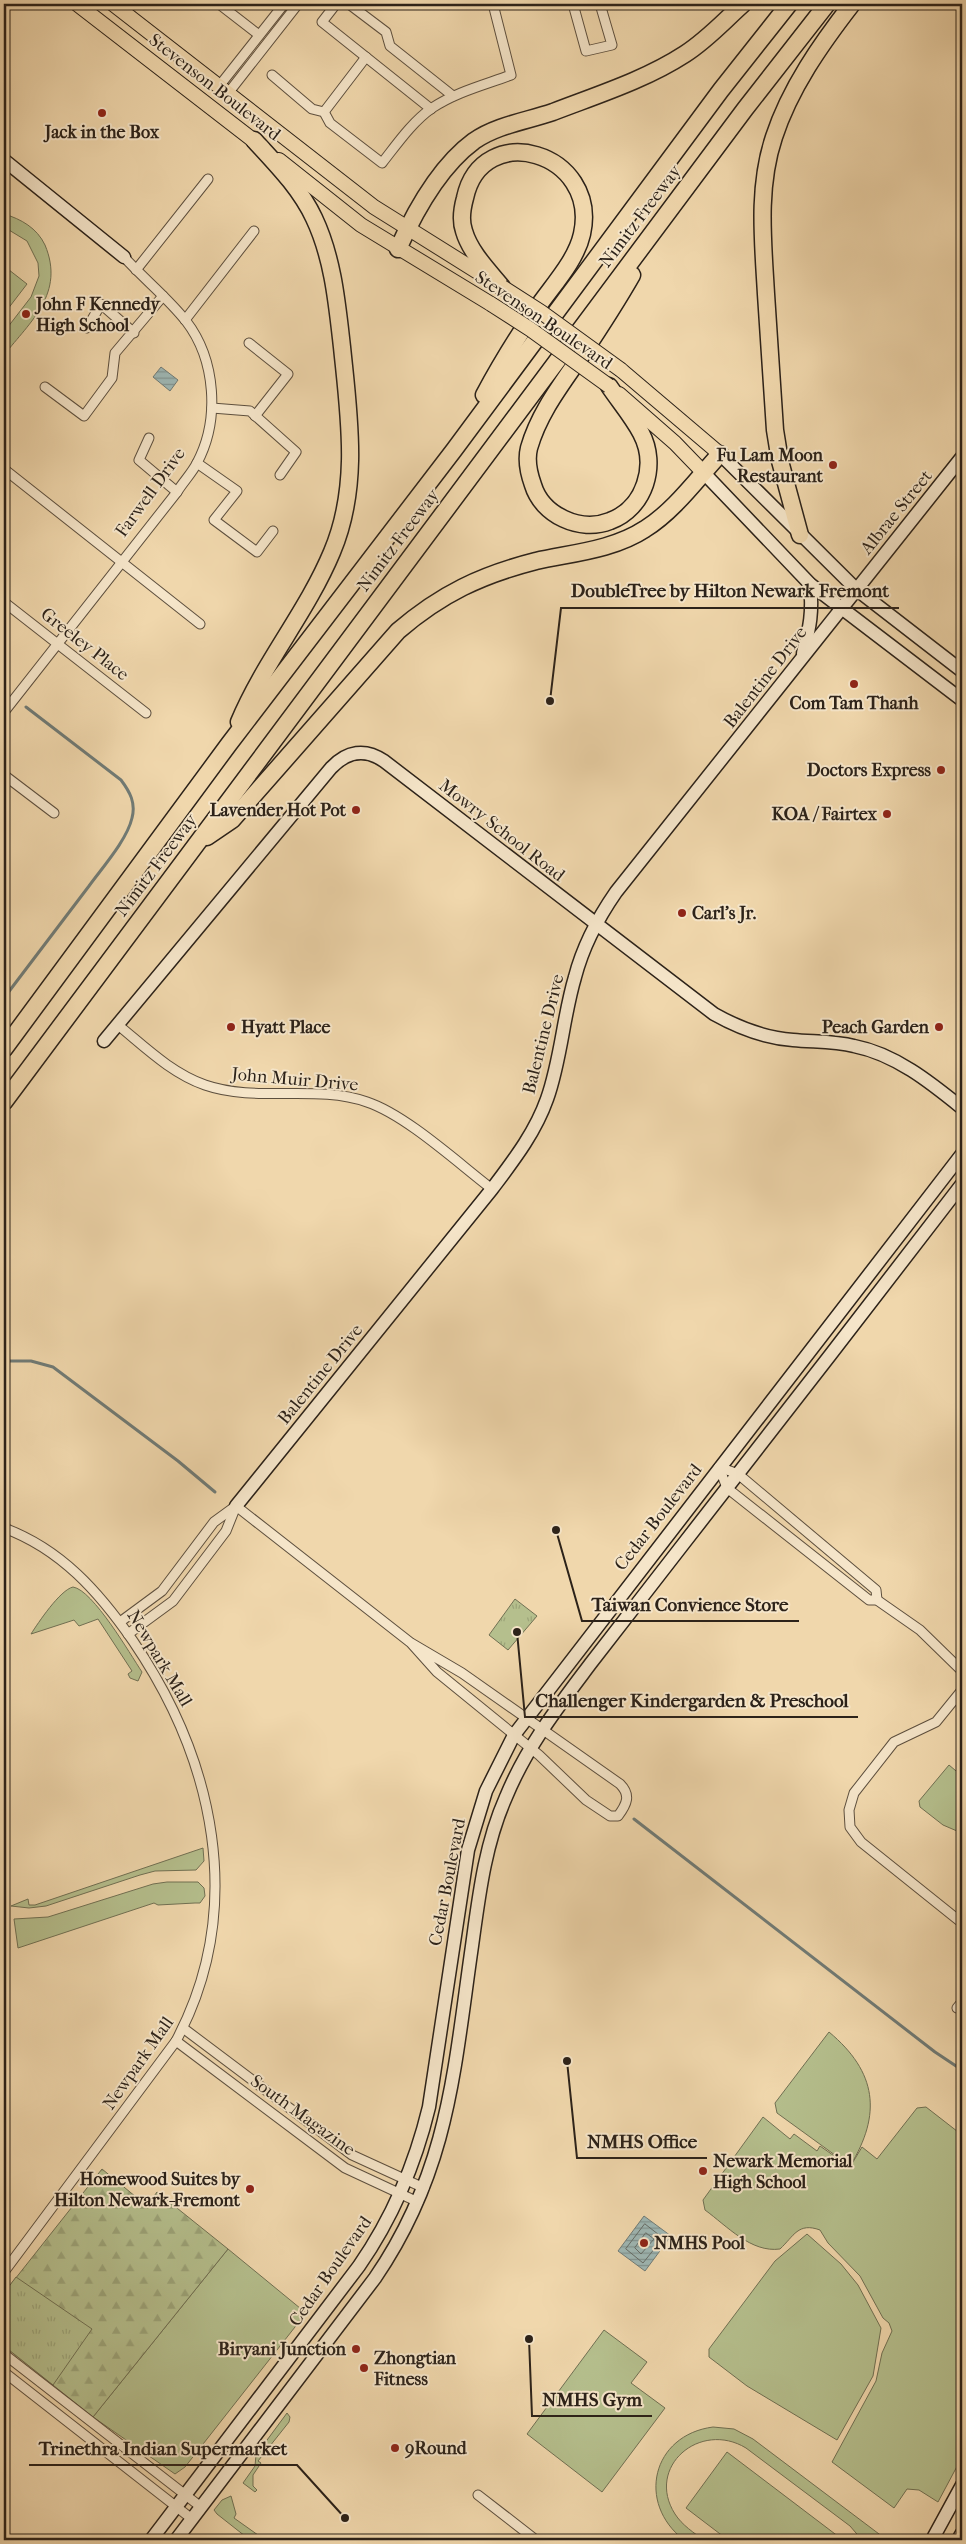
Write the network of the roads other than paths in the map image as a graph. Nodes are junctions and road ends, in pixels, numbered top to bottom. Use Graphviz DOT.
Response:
graph roads {
  1 [pos="77,4"];
  2 [pos="113,4"];
  3 [pos="219,4"];
  4 [pos="284,4"];
  5 [pos="298,4"];
  6 [pos="336,4"];
  7 [pos="349,4"];
  8 [pos="493,4"];
  9 [pos="572,4"];
  10 [pos="600,4"];
  11 [pos="742,4"];
  12 [pos="789,4"];
  13 [pos="827,4"];
  14 [pos="852,4"];
  15 [pos="259,35"];
  16 [pos="366,57"];
  17 [pos="272,75"];
  18 [pos="225,89"];
  19 [pos="453,96"];
  20 [pos="431,109"];
  21 [pos="324,112"];
  22 [pos="254,140"];
  23 [pos="4,160"];
  24 [pos="208,179"];
  25 [pos="668,212"];
  26 [pos="408,229"];
  27 [pos="254,231"];
  28 [pos="398,249"];
  29 [pos="124,257"];
  30 [pos="136,270"];
  31 [pos="502,287"];
  32 [pos="163,296"];
  33 [pos="185,320"];
  34 [pos="87,328"];
  35 [pos="134,333"];
  36 [pos="250,343"];
  37 [pos="609,386"];
  38 [pos="45,387"];
  39 [pos="212,408"];
  40 [pos="255,416"];
  41 [pos="149,438"];
  42 [pos="454,450"];
  43 [pos="720,454"];
  44 [pos="962,457"];
  45 [pos="197,463"];
  46 [pos="4,469"];
  47 [pos="703,472"];
  48 [pos="280,475"];
  49 [pos="177,492"];
  50 [pos="273,531"];
  51 [pos="800,535"];
  52 [pos="121,561"];
  53 [pos="810,584"];
  54 [pos="856,589"];
  55 [pos="4,602"];
  56 [pos="841,609"];
  57 [pos="200,624"];
  58 [pos="57,643"];
  59 [pos="802,659"];
  60 [pos="962,671"];
  61 [pos="962,700"];
  62 [pos="4,712"];
  63 [pos="146,712"];
  64 [pos="229,744"];
  65 [pos="4,775"];
  66 [pos="54,813"];
  67 [pos="197,843"];
  68 [pos="596,924"];
  69 [pos="118,1025"];
  70 [pos="104,1041"];
  71 [pos="4,1049"];
  72 [pos="4,1102"];
  73 [pos="962,1108"];
  74 [pos="962,1154"];
  75 [pos="962,1184"];
  76 [pos="492,1189"];
  77 [pos="719,1467"];
  78 [pos="738,1474"];
  79 [pos="727,1488"];
  80 [pos="236,1506"];
  81 [pos="4,1528"];
  82 [pos="877,1600"];
  83 [pos="120,1622"];
  84 [pos="128,1634"];
  85 [pos="411,1643"];
  86 [pos="962,1671"];
  87 [pos="962,1690"];
  88 [pos="526,1717"];
  89 [pos="541,1729"];
  90 [pos="514,1735"];
  91 [pos="529,1748"];
  92 [pos="962,1923"];
  93 [pos="183,2028"];
  94 [pos="176,2041"];
  95 [pos="406,2180"];
  96 [pos="424,2188"];
  97 [pos="401,2193"];
  98 [pos="418,2202"];
  99 [pos="4,2272"];
  100 [pos="4,2354"];
  101 [pos="4,2372"];
  102 [pos="962,2485"];
  103 [pos="185,2495"];
  104 [pos="478,2495"];
  105 [pos="176,2507"];
  106 [pos="201,2507"];
  107 [pos="192,2519"];
  108 [pos="962,2533"];
  109 [pos="151,2540"];
  110 [pos="176,2540"];
  111 [pos="536,2540"];
  112 [pos="932,2540"];
  113 [pos="958,2540"];
  1 -- 22 [label="main road, Stevenson Boulevard"];
  2 -- 18 [label="main road, Stevenson Boulevard"];
  3 -- 15 [label="street"];
  4 -- 15 [label="street"];
  5 -- 18 [label="street"];
  6 -- 16 [label="street"];
  7 -- 19 [label="street"];
  8 -- 19 [label="street"];
  9 -- 10 [label="street"];
  11 -- 26 [label="highway"];
  12 -- 42 [label="highway, Nimitz Freeway"];
  13 -- 25 [label="highway, Nimitz Freeway"];
  14 -- 51 [label="highway"];
  15 -- 18 [label="street"];
  16 -- 20 [label="street"];
  16 -- 21 [label="street"];
  17 -- 21 [label="street"];
  18 -- 26 [label="main road, Stevenson Boulevard"];
  19 -- 20 [label="street"];
  20 -- 21 [label="street"];
  22 -- 28 [label="main road, Stevenson Boulevard"];
  22 -- 64 [label="highway"];
  23 -- 29 [label="main road, Farwell Drive"];
  24 -- 30 [label="street"];
  25 -- 37 [label="highway"];
  25 -- 67 [label="highway, Nimitz Freeway"];
  26 -- 28 [label="highway"];
  26 -- 31 [label="main road, Stevenson Boulevard"];
  27 -- 33 [label="street"];
  28 -- 37 [label="main road, Stevenson Boulevard, bridge"];
  29 -- 30 [label="street, Farwell Drive"];
  30 -- 32 [label="street, Farwell Drive"];
  31 -- 42 [label="highway"];
  31 -- 43 [label="main road, Stevenson Boulevard, bridge"];
  32 -- 33 [label="street, Farwell Drive"];
  32 -- 35 [label="street"];
  33 -- 39 [label="street, Farwell Drive"];
  34 -- 35 [label="street"];
  35 -- 38 [label="street"];
  36 -- 40 [label="street"];
  37 -- 47 [label="main road, Stevenson Boulevard"];
  39 -- 40 [label="street"];
  39 -- 45 [label="street, Farwell Drive"];
  40 -- 48 [label="street"];
  41 -- 49 [label="street"];
  42 -- 64 [label="highway, Nimitz Freeway"];
  43 -- 47 [label="highway"];
  43 -- 51 [label="main road, Stevenson Boulevard"];
  44 -- 54 [label="main road, Albrae Street"];
  45 -- 49 [label="street, Farwell Drive"];
  45 -- 50 [label="street"];
  46 -- 52 [label="street"];
  47 -- 53 [label="main road, Stevenson Boulevard"];
  47 -- 67 [label="highway"];
  49 -- 52 [label="street, Farwell Drive"];
  51 -- 54 [label="main road, Stevenson Boulevard"];
  52 -- 57 [label="street"];
  52 -- 58 [label="street, Farwell Drive"];
  53 -- 56 [label="main road, Stevenson Boulevard"];
  53 -- 59 [label="main road"];
  54 -- 56 [label="main road, Balentine Drive"];
  54 -- 60 [label="main road, Stevenson Boulevard"];
  55 -- 58 [label="street, Greeley Place"];
  56 -- 59 [label="main road, Balentine Drive"];
  56 -- 61 [label="main road, Stevenson Boulevard"];
  58 -- 62 [label="street, Farwell Drive"];
  58 -- 63 [label="street, Greeley Place"];
  59 -- 68 [label="main road, Balentine Drive"];
  64 -- 71 [label="highway, Nimitz Freeway"];
  65 -- 66 [label="street"];
  67 -- 72 [label="highway, Nimitz Freeway"];
  68 -- 69 [label="main road, Mowry School Road"];
  68 -- 73 [label="main road, Mowry School Road"];
  68 -- 76 [label="main road, Balentine Drive"];
  69 -- 70 [label="main road, Mowry School Road"];
  69 -- 76 [label="street, John Muir Drive"];
  74 -- 77 [label="main road, Cedar Boulevard"];
  75 -- 78 [label="main road, Cedar Boulevard"];
  76 -- 80 [label="main road, Balentine Drive"];
  77 -- 78 [label="street"];
  77 -- 79 [label="street"];
  77 -- 88 [label="main road, Cedar Boulevard"];
  78 -- 79 [label="main road, Cedar Boulevard"];
  78 -- 82 [label="street"];
  79 -- 82 [label="street"];
  79 -- 89 [label="main road, Cedar Boulevard"];
  80 -- 83 [label="street, Balentine Drive"];
  80 -- 84 [label="street, Balentine Drive"];
  80 -- 85 [label="street"];
  81 -- 83 [label="street, Newpark Mall"];
  82 -- 86 [label="street"];
  83 -- 84 [label="street, Newpark Mall"];
  84 -- 93 [label="street, Newpark Mall"];
  85 -- 88 [label="street"];
  85 -- 90 [label="street"];
  87 -- 92 [label="street"];
  88 -- 89 [label="street"];
  88 -- 90 [label="main road, Cedar Boulevard"];
  89 -- 91 [label="main road, Cedar Boulevard"];
  89 -- 91 [label="street"];
  90 -- 91 [label="street"];
  90 -- 95 [label="main road, Cedar Boulevard"];
  91 -- 96 [label="main road, Cedar Boulevard"];
  93 -- 94 [label="street, Newpark Mall"];
  93 -- 95 [label="street, South Magazine"];
  94 -- 97 [label="street, South Magazine"];
  94 -- 99 [label="street, Newpark Mall"];
  95 -- 96 [label="street, South Magazine"];
  95 -- 97 [label="main road, Cedar Boulevard"];
  96 -- 98 [label="main road, Cedar Boulevard"];
  97 -- 98 [label="street, South Magazine"];
  97 -- 103 [label="main road, Cedar Boulevard"];
  98 -- 106 [label="main road, Cedar Boulevard"];
  100 -- 103 [label="street"];
  101 -- 105 [label="street"];
  102 -- 112 [label="main road"];
  103 -- 105 [label="main road, Cedar Boulevard"];
  103 -- 106 [label="street"];
  104 -- 111 [label="street"];
  105 -- 107 [label="street"];
  105 -- 109 [label="main road, Cedar Boulevard"];
  106 -- 107 [label="main road, Cedar Boulevard"];
  107 -- 110 [label="main road, Cedar Boulevard"];
  108 -- 113 [label="main road"];
}
